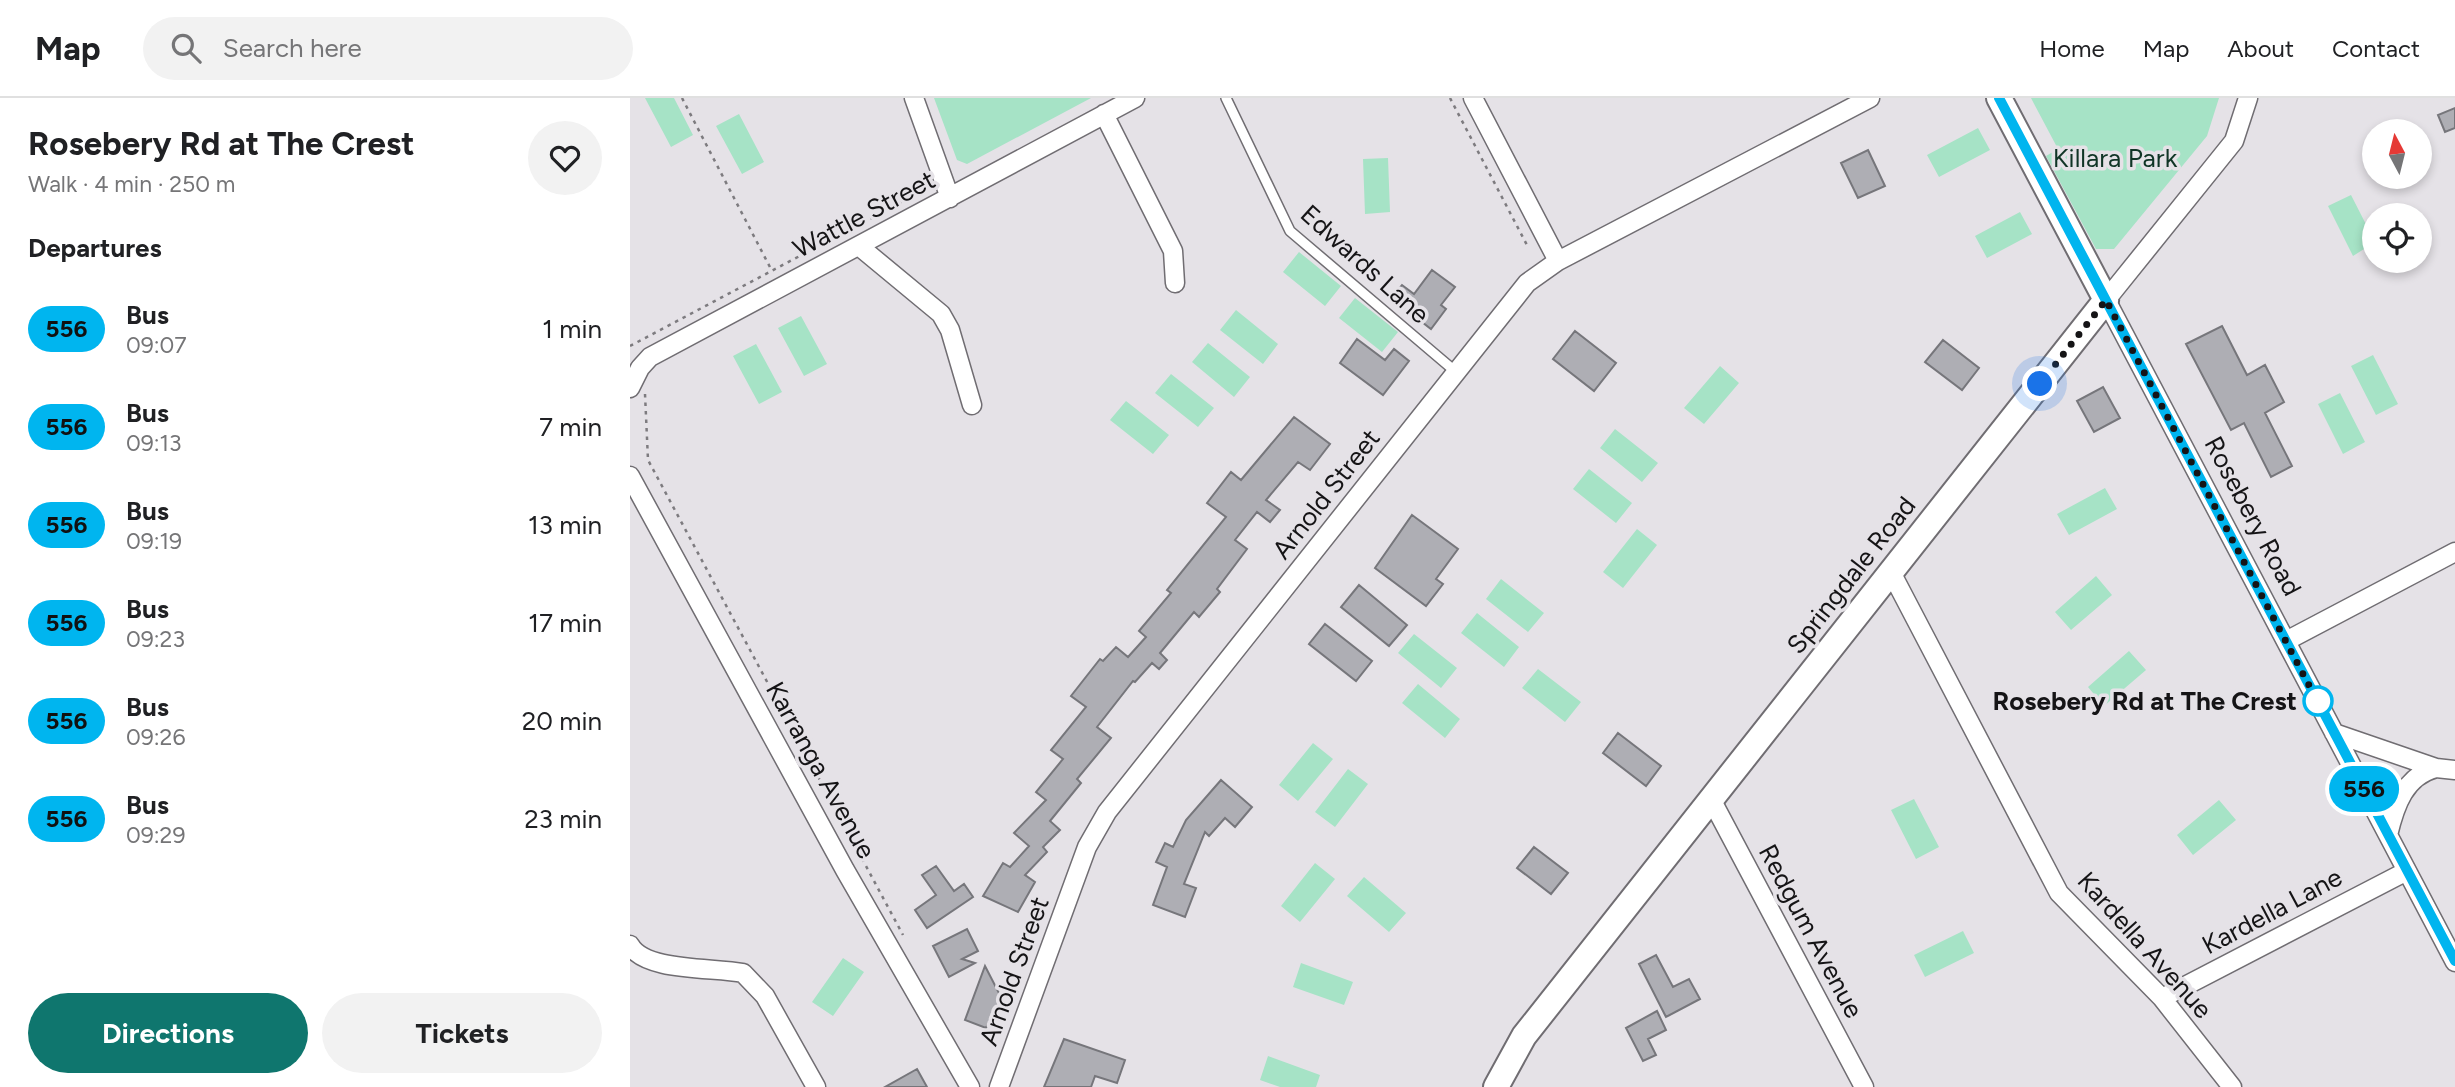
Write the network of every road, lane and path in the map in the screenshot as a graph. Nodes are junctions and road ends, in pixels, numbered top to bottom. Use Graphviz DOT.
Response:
graph roads {
  1 [pos="682,98"];
  2 [pos="914,98"];
  3 [pos="1135,98"];
  4 [pos="1226,98"];
  5 [pos="1450,98"];
  6 [pos="1474,98"];
  7 [pos="1870,98"];
  8 [pos="1999,98"];
  9 [pos="2248,98"];
  10 [pos="1104,114"];
  11 [pos="926,189"];
  12 [pos="950,198"];
  13 [pos="860,247"];
  14 [pos="1528,247"];
  15 [pos="1558,261"];
  16 [pos="772,271"];
  17 [pos="1175,283"];
  18 [pos="2106,300"];
  19 [pos="630,346"];
  20 [pos="1456,372"];
  21 [pos="638,387"];
  22 [pos="971,405"];
  23 [pos="630,476"];
  24 [pos="2455,552"];
  25 [pos="1891,572"];
  26 [pos="2286,641"];
  27 [pos="2334,733"];
  28 [pos="2436,768"];
  29 [pos="2455,770"];
  30 [pos="1712,799"];
  31 [pos="2388,835"];
  32 [pos="2407,871"];
  33 [pos="904,936"];
  34 [pos="632,951"];
  35 [pos="2455,962"];
  36 [pos="2162,998"];
  37 [pos="816,1087"];
  38 [pos="971,1087"];
  39 [pos="999,1087"];
  40 [pos="1496,1087"];
  41 [pos="1864,1087"];
  42 [pos="2232,1087"];
  1 -- 16 [label="path"];
  2 -- 12 [label="street"];
  3 -- 10 [label="street, Wattle Street"];
  4 -- 20 [label="lane, Edwards Lane"];
  5 -- 14 [label="path"];
  6 -- 15 [label="street"];
  7 -- 15 [label="street, Arnold Street"];
  8 -- 18 [label="main road, Rosebery Road"];
  9 -- 18 [label="street, Springdale Road"];
  10 -- 12 [label="street, Wattle Street"];
  10 -- 17 [label="street"];
  11 -- 16 [label="path"];
  12 -- 13 [label="street, Wattle Street"];
  13 -- 21 [label="street, Wattle Street"];
  13 -- 22 [label="street"];
  15 -- 20 [label="street, Arnold Street"];
  16 -- 19 [label="path"];
  18 -- 25 [label="main road, Springdale Road"];
  18 -- 26 [label="street, Rosebery Road"];
  20 -- 39 [label="street, Arnold Street"];
  21 -- 33 [label="path"];
  23 -- 38 [label="street, Karranga Avenue"];
  24 -- 26 [label="street"];
  25 -- 30 [label="main road, Springdale Road"];
  25 -- 36 [label="street, Kardella Avenue"];
  26 -- 27 [label="street, Rosebery Road"];
  27 -- 28 [label="street"];
  27 -- 31 [label="street, Rosebery Road"];
  28 -- 29 [label="street"];
  28 -- 31 [label="street"];
  30 -- 40 [label="main road, Springdale Road"];
  30 -- 41 [label="street, Redgum Avenue"];
  31 -- 32 [label="street, Rosebery Road"];
  32 -- 35 [label="street, Rosebery Road"];
  32 -- 36 [label="street, Kardella Lane"];
  34 -- 37 [label="street"];
  36 -- 42 [label="street, Kardella Avenue"];
}
